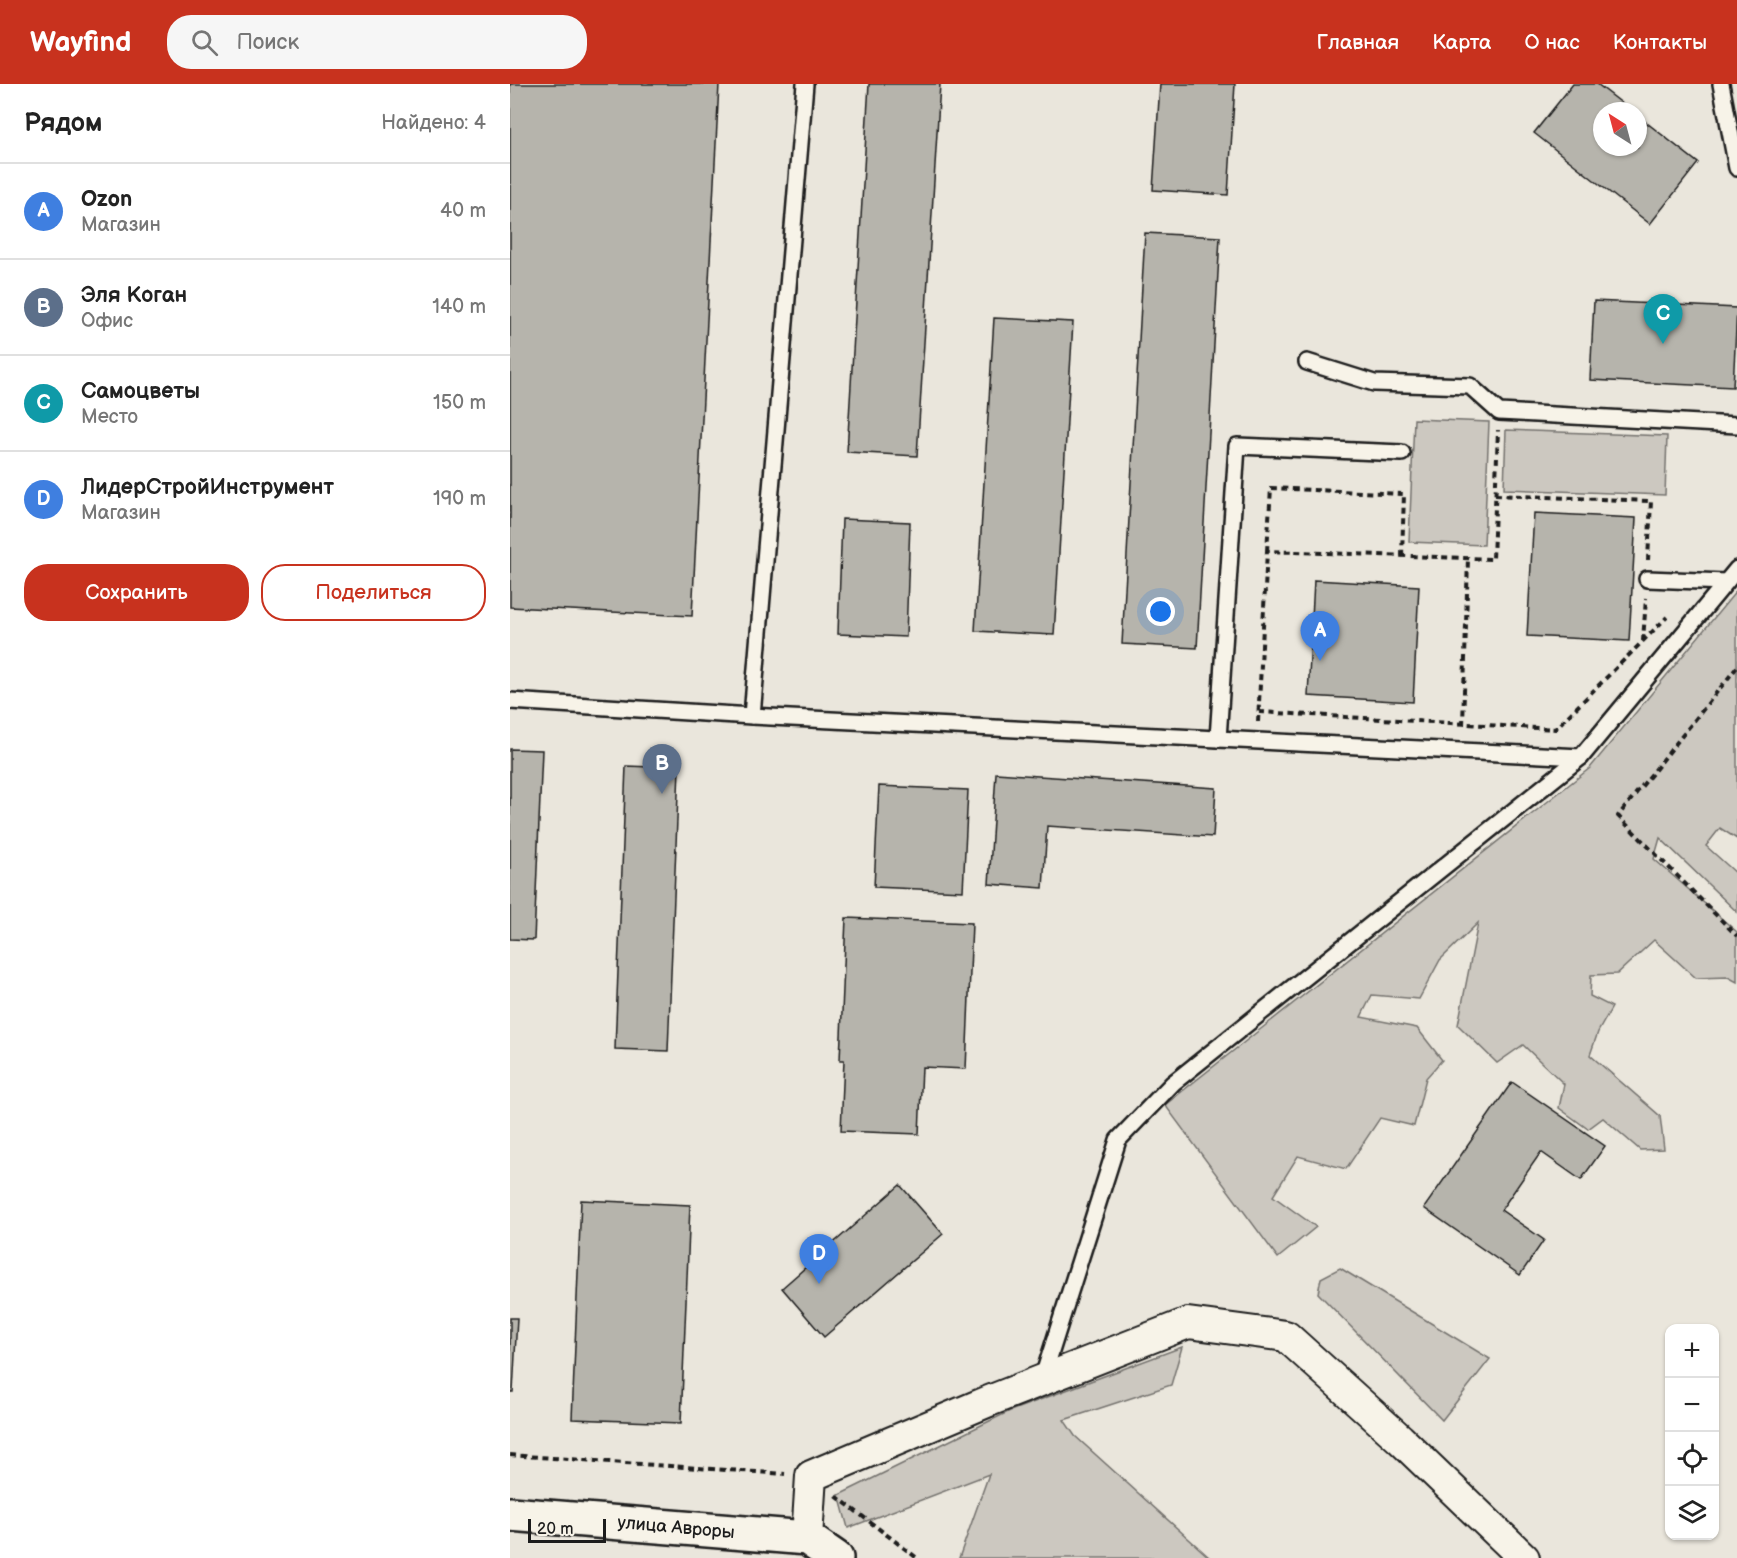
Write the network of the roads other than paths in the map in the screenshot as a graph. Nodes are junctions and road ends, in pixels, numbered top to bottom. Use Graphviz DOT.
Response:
graph roads {
  1 [pos="805,84"];
  2 [pos="1721,84"];
  3 [pos="1737,168"];
  4 [pos="1306,362"];
  5 [pos="1737,425"];
  6 [pos="1402,453"];
  7 [pos="1737,569"];
  8 [pos="1647,579"];
  9 [pos="1726,582"];
  10 [pos="510,702"];
  11 [pos="752,716"];
  12 [pos="1218,739"];
  13 [pos="1581,757"];
  14 [pos="1042,1380"];
  15 [pos="510,1514"];
  16 [pos="807,1538"];
  17 [pos="836,1558"];
  18 [pos="1524,1558"];
  1 -- 11 [label="lane"];
  2 -- 3 [label="lane"];
  4 -- 5 [label="lane"];
  6 -- 12 [label="lane"];
  7 -- 9 [label="lane"];
  8 -- 9 [label="lane"];
  9 -- 13 [label="lane"];
  10 -- 11 [label="lane"];
  11 -- 12 [label="lane"];
  12 -- 13 [label="lane"];
  13 -- 14 [label="lane"];
  14 -- 16 [label="street"];
  14 -- 18 [label="street"];
  15 -- 16 [label="street, улица Авроры"];
  16 -- 17 [label="street, улица Авроры"];
}
